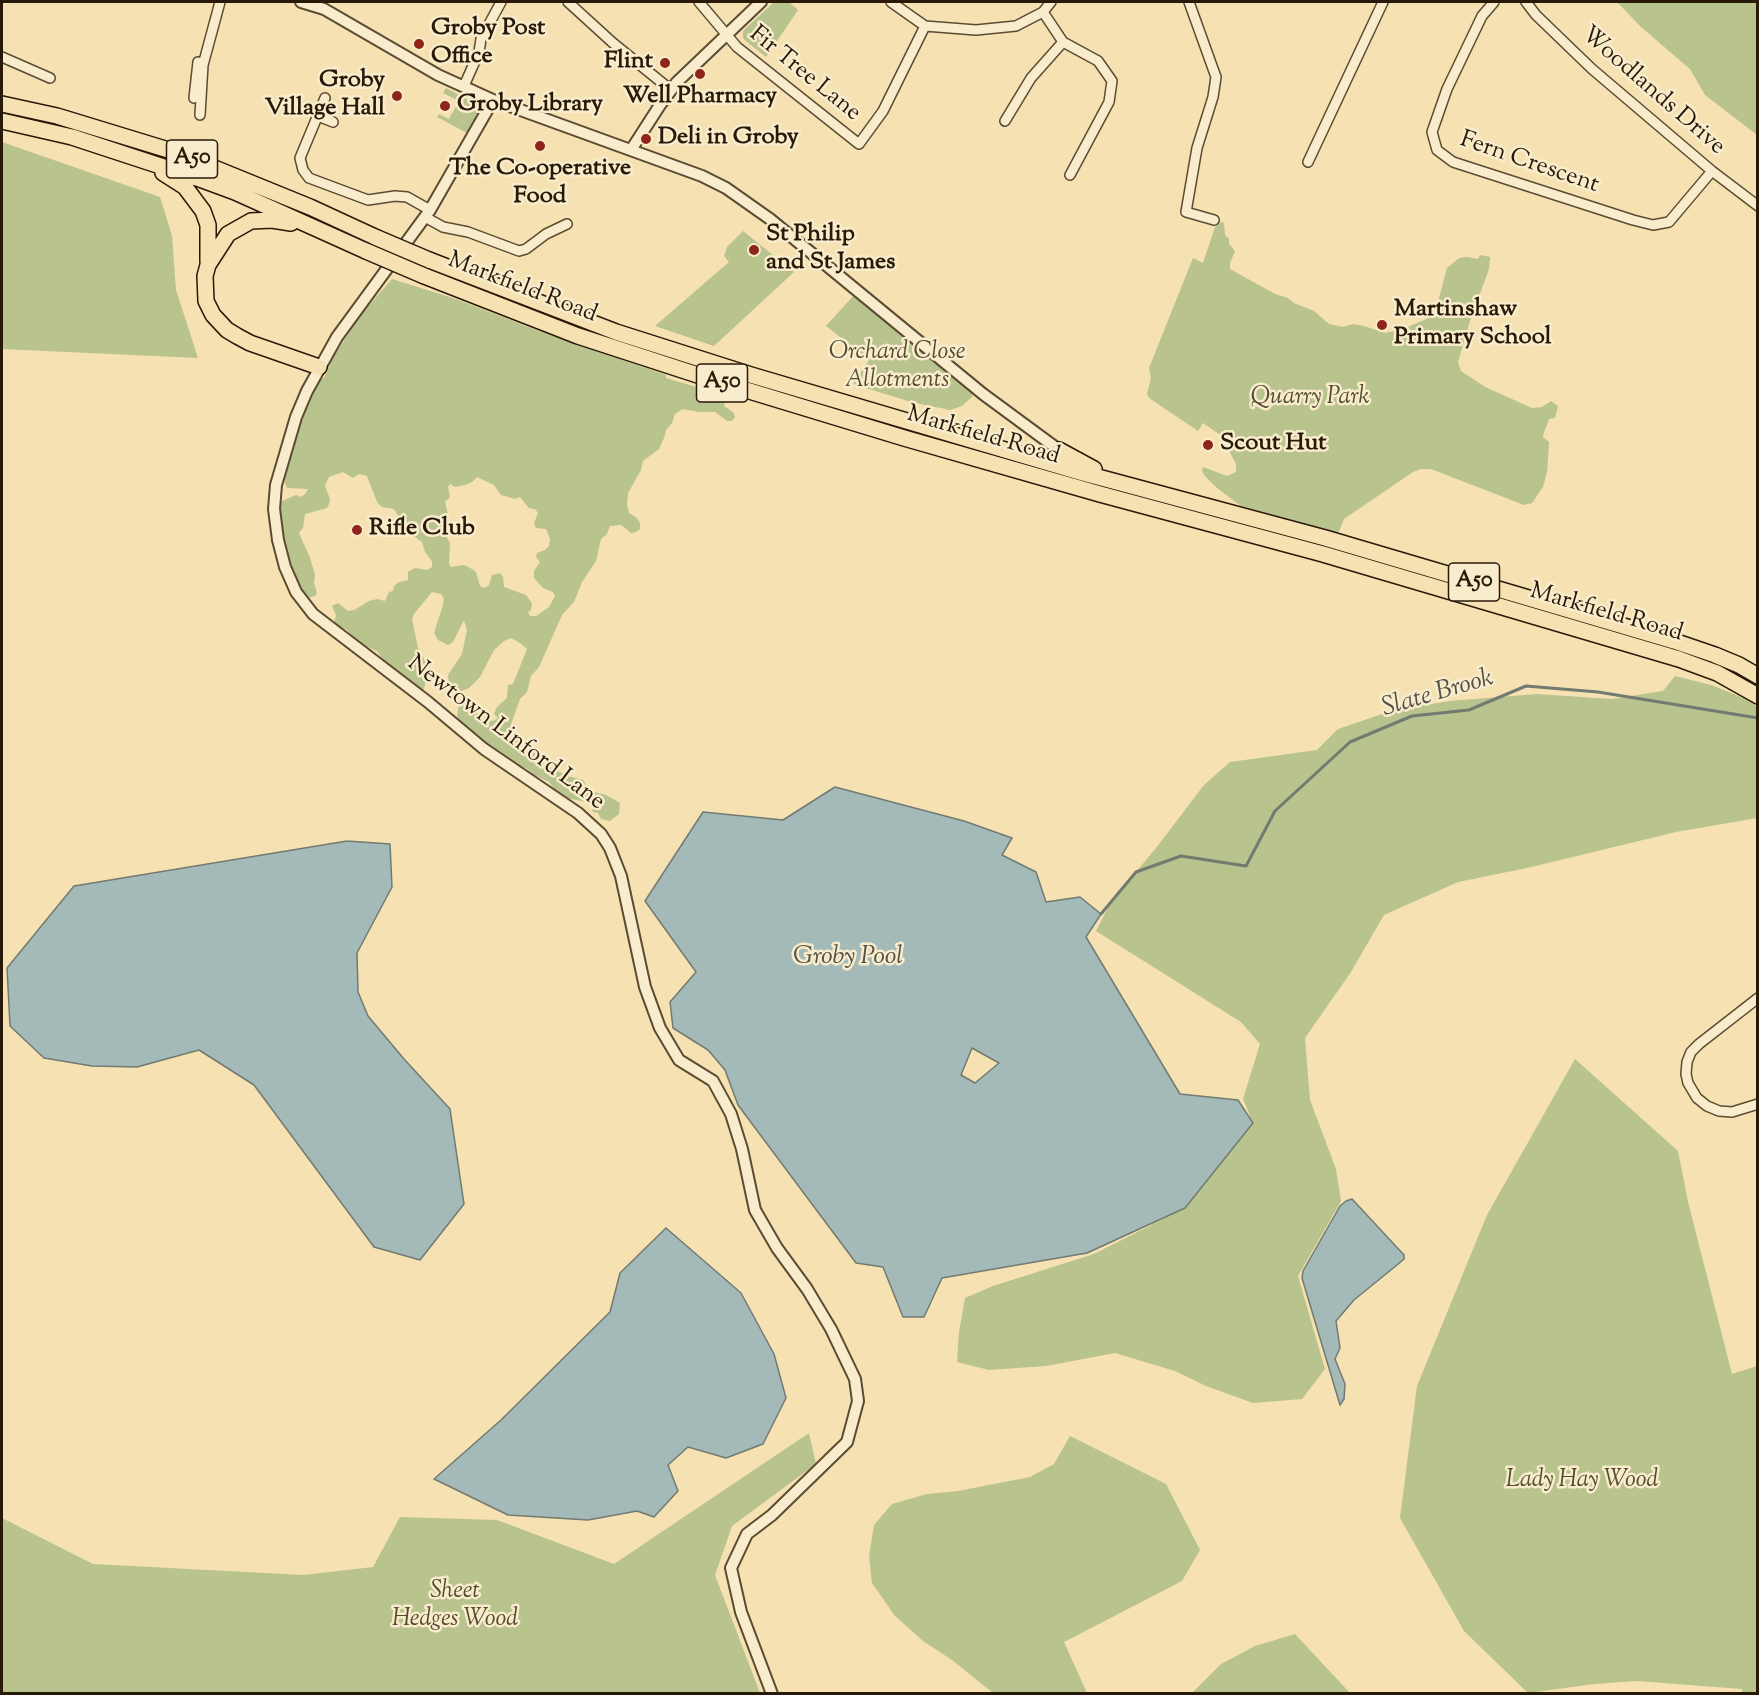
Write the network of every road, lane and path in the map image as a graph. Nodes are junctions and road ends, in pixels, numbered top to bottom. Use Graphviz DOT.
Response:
graph roads {
  1 [pos="214,2"];
  2 [pos="220,2"];
  3 [pos="301,2"];
  4 [pos="501,2"];
  5 [pos="568,2"];
  6 [pos="699,2"];
  7 [pos="760,2"];
  8 [pos="891,2"];
  9 [pos="1051,2"];
  10 [pos="1189,2"];
  11 [pos="1383,2"];
  12 [pos="1494,2"];
  13 [pos="1526,2"];
  14 [pos="1043,12"];
  15 [pos="925,26"];
  16 [pos="726,36"];
  17 [pos="1063,42"];
  18 [pos="2,57"];
  19 [pos="50,78"];
  20 [pos="464,86"];
  21 [pos="671,90"];
  22 [pos="194,98"];
  23 [pos="325,98"];
  24 [pos="493,100"];
  25 [pos="2,104"];
  26 [pos="200,115"];
  27 [pos="318,116"];
  28 [pos="1005,120"];
  29 [pos="2,121"];
  30 [pos="333,122"];
  31 [pos="632,150"];
  32 [pos="134,156"];
  33 [pos="1308,162"];
  34 [pos="1712,171"];
  35 [pos="1070,175"];
  36 [pos="1758,206"];
  37 [pos="428,214"];
  38 [pos="1214,220"];
  39 [pos="312,226"];
  40 [pos="564,239"];
  41 [pos="208,265"];
  42 [pos="319,367"];
  43 [pos="1059,450"];
  44 [pos="1142,489"];
  45 [pos="1758,676"];
  46 [pos="1758,696"];
  47 [pos="1758,998"];
  48 [pos="1758,1104"];
  49 [pos="772,1694"];
  1 -- 22 [label="street"];
  2 -- 26 [label="street"];
  3 -- 20 [label="street, Markfield Road"];
  4 -- 20 [label="street"];
  5 -- 21 [label="street"];
  6 -- 16 [label="street, Fir Tree Lane"];
  7 -- 16 [label="street"];
  8 -- 15 [label="street"];
  9 -- 14 [label="street"];
  10 -- 38 [label="street"];
  11 -- 33 [label="street"];
  12 -- 34 [label="street, Fern Crescent"];
  13 -- 34 [label="street, Woodlands Drive"];
  14 -- 15 [label="street"];
  14 -- 17 [label="street"];
  15 -- 16 [label="street, Fir Tree Lane"];
  16 -- 21 [label="street"];
  17 -- 28 [label="street"];
  17 -- 35 [label="street"];
  18 -- 19 [label="street"];
  20 -- 24 [label="street, Markfield Road"];
  21 -- 31 [label="street"];
  23 -- 27 [label="street"];
  24 -- 31 [label="street, Markfield Road"];
  24 -- 37 [label="street, Newtown Linford Lane"];
  25 -- 44 [label="highway, Markfield Road / A50, bridge"];
  27 -- 30 [label="street"];
  27 -- 37 [label="street"];
  29 -- 32 [label="highway, Markfield Road / A50"];
  31 -- 43 [label="street, Markfield Road"];
  32 -- 39 [label="highway, Markfield Road / A50"];
  32 -- 41 [label="highway"];
  34 -- 36 [label="street, Woodlands Drive"];
  37 -- 40 [label="street"];
  37 -- 42 [label="street, Newtown Linford Lane"];
  39 -- 41 [label="highway"];
  39 -- 46 [label="highway, Markfield Road / A50, bridge"];
  41 -- 42 [label="highway"];
  42 -- 49 [label="street, Newtown Linford Lane"];
  43 -- 44 [label="highway"];
  44 -- 45 [label="highway, Markfield Road / A50"];
  47 -- 48 [label="street"];
}
